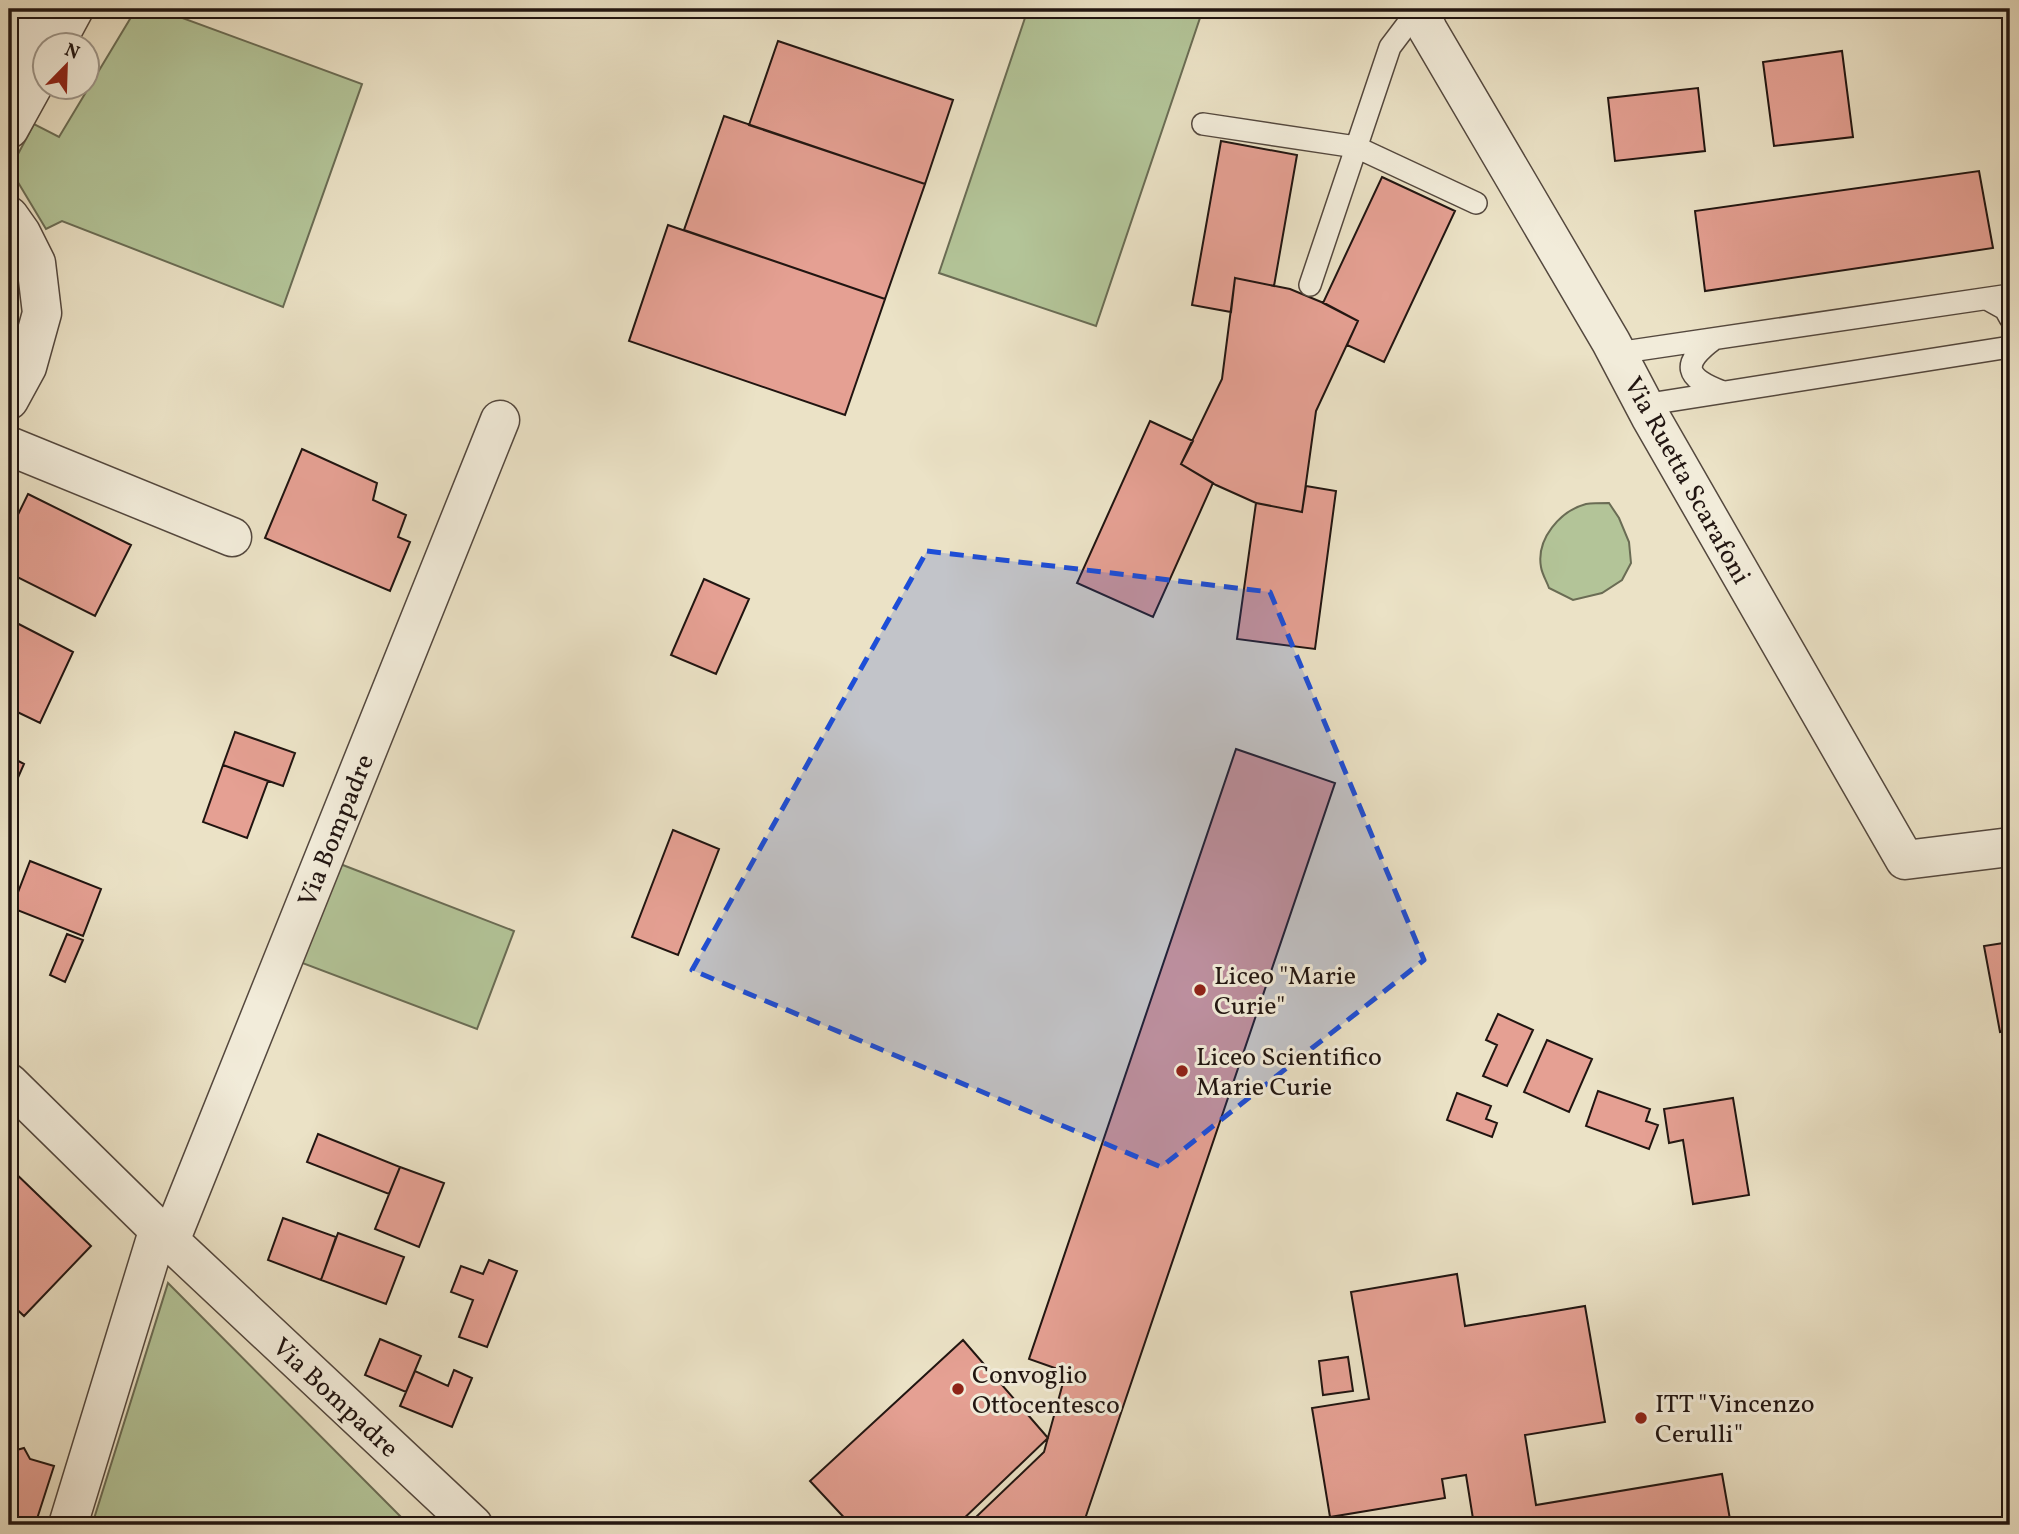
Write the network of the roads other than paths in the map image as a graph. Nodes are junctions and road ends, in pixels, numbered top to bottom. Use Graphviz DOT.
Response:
graph roads {
  1 [pos="43,9"];
  2 [pos="74,9"];
  3 [pos="1418,9"];
  4 [pos="62,32"];
  5 [pos="9,67"];
  6 [pos="32,87"];
  7 [pos="1203,124"];
  8 [pos="9,129"];
  9 [pos="1356,147"];
  10 [pos="1476,203"];
  11 [pos="9,216"];
  12 [pos="1310,285"];
  13 [pos="2010,295"];
  14 [pos="1987,299"];
  15 [pos="2010,318"];
  16 [pos="1714,339"];
  17 [pos="2006,343"];
  18 [pos="1617,353"];
  19 [pos="1723,392"];
  20 [pos="9,400"];
  21 [pos="1643,405"];
  22 [pos="500,420"];
  23 [pos="9,446"];
  24 [pos="232,537"];
  25 [pos="2010,847"];
  26 [pos="9,1083"];
  27 [pos="164,1235"];
  28 [pos="68,1525"];
  29 [pos="472,1525"];
  1 -- 5 [label="street"];
  2 -- 4 [label="street"];
  3 -- 9 [label="lane"];
  3 -- 18 [label="street, Via Ruetta Scarafoni"];
  6 -- 8 [label="street"];
  7 -- 9 [label="lane"];
  9 -- 10 [label="lane"];
  9 -- 12 [label="lane"];
  11 -- 20 [label="street"];
  13 -- 14 [label="lane"];
  14 -- 15 [label="lane"];
  14 -- 16 [label="lane"];
  16 -- 18 [label="lane"];
  16 -- 19 [label="lane"];
  17 -- 19 [label="lane"];
  18 -- 21 [label="street, Via Ruetta Scarafoni"];
  19 -- 21 [label="lane"];
  21 -- 25 [label="street, Via Ruetta Scarafoni"];
  22 -- 27 [label="street, Via Bompadre"];
  23 -- 24 [label="street"];
  26 -- 27 [label="street, Via Bompadre"];
  27 -- 28 [label="street"];
  27 -- 29 [label="street, Via Bompadre"];
}
